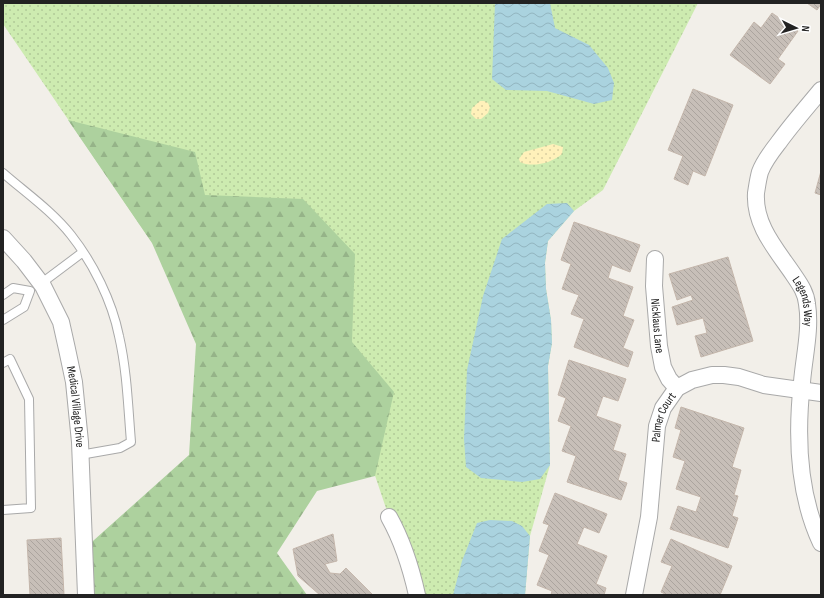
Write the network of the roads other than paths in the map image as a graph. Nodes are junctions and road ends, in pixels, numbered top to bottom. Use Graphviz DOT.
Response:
graph roads {
  1 [pos="821,90"];
  2 [pos="3,173"];
  3 [pos="3,238"];
  4 [pos="83,252"];
  5 [pos="655,259"];
  6 [pos="35,287"];
  7 [pos="3,295"];
  8 [pos="3,320"];
  9 [pos="3,362"];
  10 [pos="677,388"];
  11 [pos="801,390"];
  12 [pos="821,393"];
  13 [pos="80,455"];
  14 [pos="3,510"];
  15 [pos="389,517"];
  16 [pos="821,543"];
  17 [pos="86,595"];
  18 [pos="417,595"];
  19 [pos="634,595"];
  1 -- 11 [label="street, Legends Way"];
  2 -- 4 [label="lane"];
  3 -- 6 [label="street, Medical Village Drive"];
  4 -- 6 [label="lane"];
  4 -- 13 [label="lane"];
  5 -- 10 [label="street, Nicklaus Lane"];
  6 -- 7 [label="lane"];
  6 -- 8 [label="lane"];
  6 -- 13 [label="street, Medical Village Drive"];
  9 -- 14 [label="lane"];
  10 -- 11 [label="street, Palmer Court"];
  10 -- 19 [label="street, Palmer Court"];
  11 -- 12 [label="street, Palmer Court"];
  11 -- 16 [label="street, Legends Way"];
  13 -- 17 [label="street, Medical Village Drive"];
  15 -- 18 [label="street"];
}
